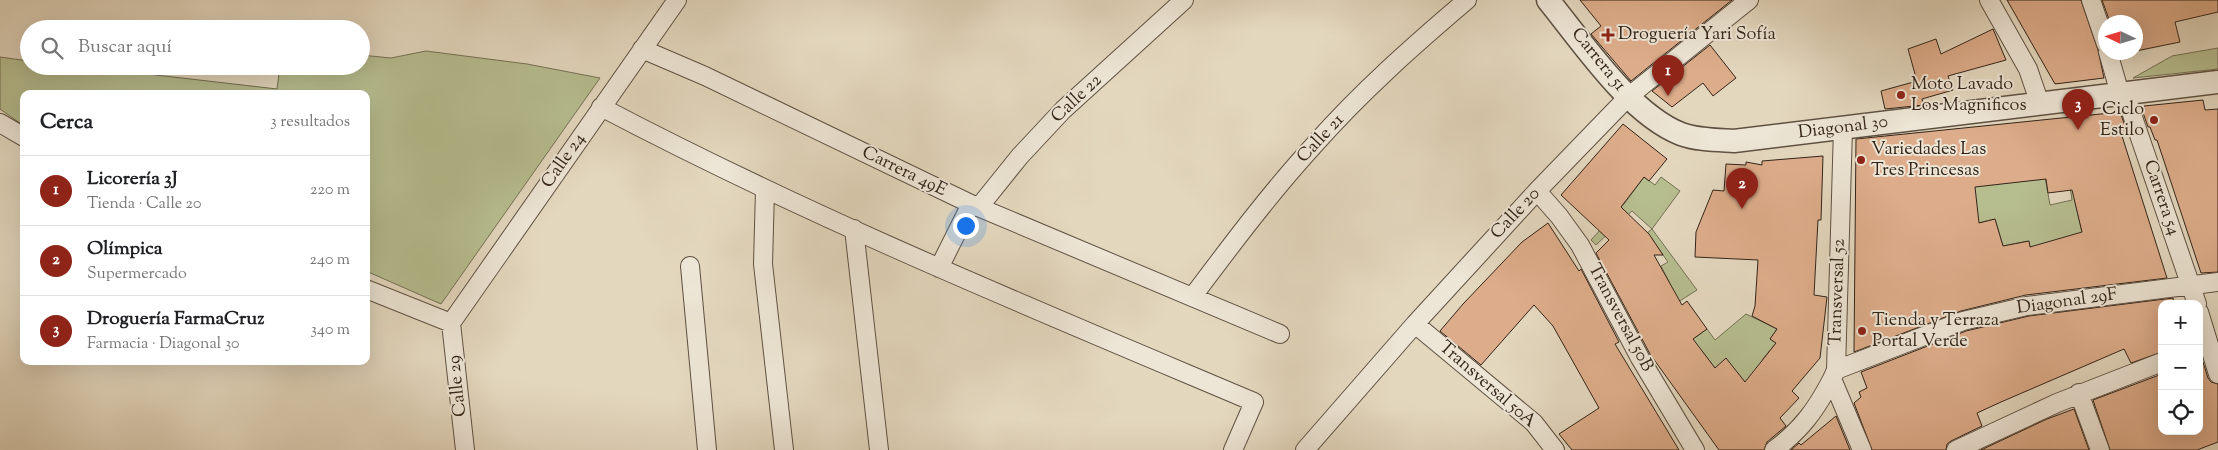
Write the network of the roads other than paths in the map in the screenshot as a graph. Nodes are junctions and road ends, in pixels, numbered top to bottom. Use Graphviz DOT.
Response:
graph roads {
  1 [pos="677,0"];
  2 [pos="1184,0"];
  3 [pos="1467,0"];
  4 [pos="1548,0"];
  5 [pos="1749,0"];
  6 [pos="1989,0"];
  7 [pos="2091,0"];
  8 [pos="2098,21"];
  9 [pos="642,49"];
  10 [pos="2111,60"];
  11 [pos="2218,82"];
  12 [pos="2122,94"];
  13 [pos="1628,97"];
  14 [pos="2040,104"];
  15 [pos="601,107"];
  16 [pos="0,123"];
  17 [pos="1843,128"];
  18 [pos="20,136"];
  19 [pos="765,190"];
  20 [pos="1537,192"];
  21 [pos="975,205"];
  22 [pos="854,229"];
  23 [pos="690,266"];
  24 [pos="939,268"];
  25 [pos="2218,282"];
  26 [pos="2191,286"];
  27 [pos="370,291"];
  28 [pos="1193,296"];
  29 [pos="2196,300"];
  30 [pos="451,323"];
  31 [pos="1415,324"];
  32 [pos="1280,334"];
  33 [pos="2204,346"];
  34 [pos="2158,363"];
  35 [pos="1834,374"];
  36 [pos="2218,374"];
  37 [pos="2079,393"];
  38 [pos="465,450"];
  39 [pos="707,450"];
  40 [pos="784,450"];
  41 [pos="878,450"];
  42 [pos="1232,450"];
  43 [pos="1305,450"];
  44 [pos="1555,450"];
  45 [pos="1695,450"];
  46 [pos="1774,450"];
  47 [pos="1862,450"];
  48 [pos="1956,450"];
  49 [pos="2100,450"];
  1 -- 9 [label="street, Calle 24"];
  2 -- 21 [label="street, Calle 22"];
  3 -- 28 [label="street, Calle 21"];
  4 -- 13 [label="street, Carrera 51"];
  5 -- 13 [label="street, Calle 20"];
  6 -- 14 [label="street"];
  7 -- 8 [label="street"];
  9 -- 15 [label="street, Calle 24"];
  9 -- 21 [label="street, Carrera 49E"];
  10 -- 12 [label="street, Carrera 54"];
  11 -- 12 [label="street, Diagonal 30"];
  12 -- 14 [label="street, Diagonal 30"];
  12 -- 26 [label="street, Carrera 54"];
  13 -- 17 [label="street, Diagonal 30"];
  13 -- 20 [label="street, Calle 20"];
  14 -- 17 [label="street, Diagonal 30"];
  15 -- 19 [label="street"];
  15 -- 30 [label="street, Calle 24"];
  16 -- 18 [label="street"];
  17 -- 35 [label="street, Transversal 52"];
  19 -- 22 [label="street"];
  19 -- 40 [label="street"];
  20 -- 31 [label="street, Calle 20"];
  20 -- 45 [label="street, Transversal 50B"];
  21 -- 24 [label="street, Calle 22"];
  21 -- 28 [label="street, Carrera 49E"];
  22 -- 24 [label="street"];
  22 -- 41 [label="street"];
  23 -- 39 [label="street"];
  24 -- 42 [label="street"];
  25 -- 26 [label="street, Diagonal 29F"];
  26 -- 29 [label="street, Carrera 54"];
  26 -- 35 [label="street, Diagonal 29F"];
  27 -- 30 [label="street"];
  28 -- 32 [label="street, Carrera 49E"];
  30 -- 38 [label="street, Calle 29"];
  31 -- 43 [label="street, Calle 20"];
  31 -- 44 [label="street, Transversal 50A"];
  33 -- 36 [label="street"];
  34 -- 37 [label="street"];
  35 -- 46 [label="street"];
  35 -- 47 [label="street, Transversal 52"];
  37 -- 48 [label="street"];
  37 -- 49 [label="street"];
}
